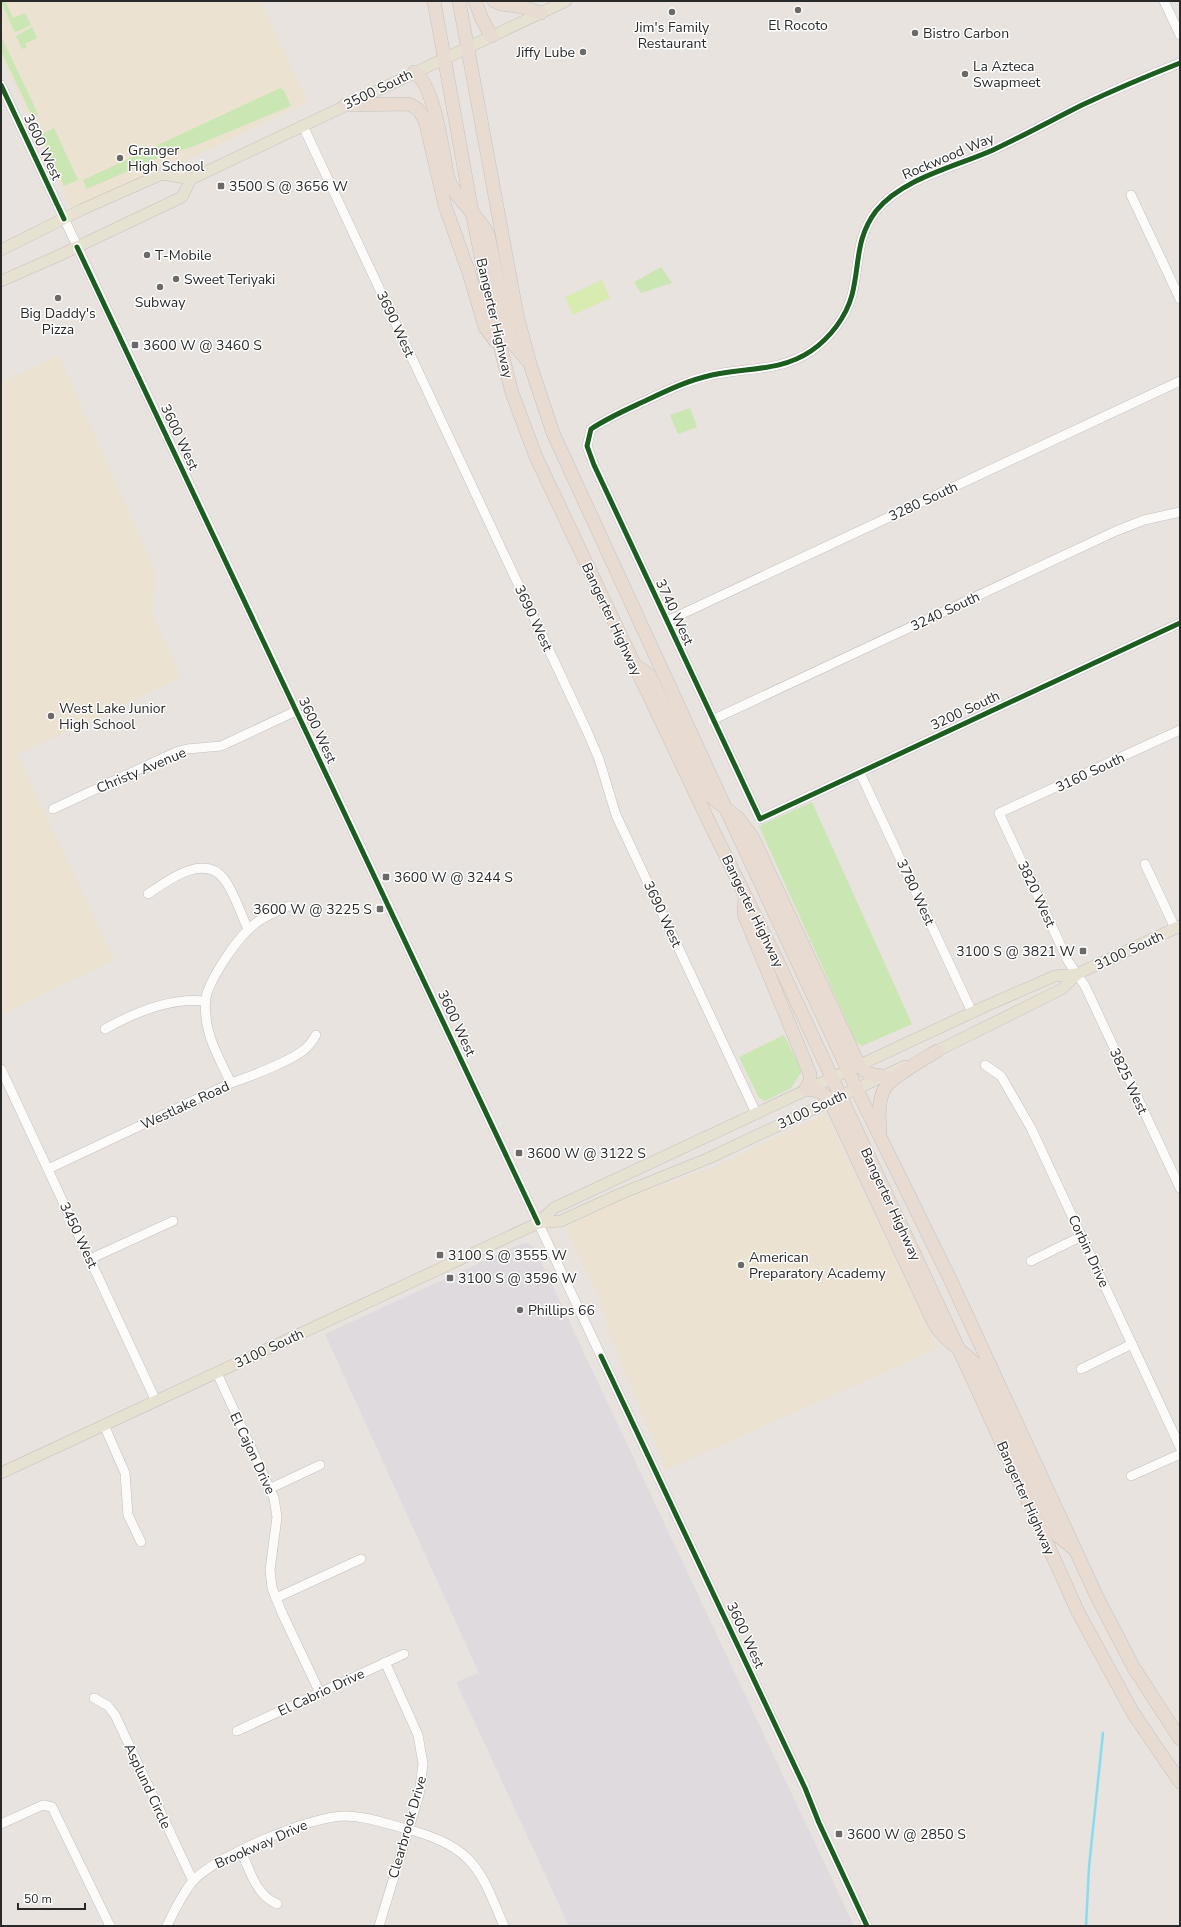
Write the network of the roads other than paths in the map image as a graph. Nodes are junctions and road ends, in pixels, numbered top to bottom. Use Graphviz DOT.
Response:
graph roads {
  1 [pos="434,1"];
  2 [pos="459,1"];
  3 [pos="475,1"];
  4 [pos="494,1"];
  5 [pos="566,1"];
  6 [pos="1164,1"];
  7 [pos="541,12"];
  8 [pos="491,36"];
  9 [pos="1180,36"];
  10 [pos="467,47"];
  11 [pos="444,57"];
  12 [pos="1180,63"];
  13 [pos="414,72"];
  14 [pos="1,85"];
  15 [pos="345,105"];
  16 [pos="303,126"];
  17 [pos="191,179"];
  18 [pos="1131,195"];
  19 [pos="472,212"];
  20 [pos="64,219"];
  21 [pos="77,247"];
  22 [pos="1,250"];
  23 [pos="1,281"];
  24 [pos="1180,299"];
  25 [pos="500,347"];
  26 [pos="530,364"];
  27 [pos="1180,381"];
  28 [pos="607,419"];
  29 [pos="1180,512"];
  30 [pos="667,621"];
  31 [pos="1180,623"];
  32 [pos="634,663"];
  33 [pos="296,711"];
  34 [pos="712,720"];
  35 [pos="1180,730"];
  36 [pos="860,773"];
  37 [pos="725,807"];
  38 [pos="53,809"];
  39 [pos="999,813"];
  40 [pos="760,819"];
  41 [pos="1145,864"];
  42 [pos="148,894"];
  43 [pos="745,895"];
  44 [pos="289,906"];
  45 [pos="1177,927"];
  46 [pos="248,929"];
  47 [pos="1077,974"];
  48 [pos="205,1001"];
  49 [pos="972,1012"];
  50 [pos="105,1029"];
  51 [pos="316,1035"];
  52 [pos="937,1051"];
  53 [pos="985,1065"];
  54 [pos="853,1067"];
  55 [pos="1,1069"];
  56 [pos="883,1076"];
  57 [pos="832,1078"];
  58 [pos="231,1083"];
  59 [pos="857,1088"];
  60 [pos="806,1089"];
  61 [pos="835,1099"];
  62 [pos="756,1113"];
  63 [pos="880,1136"];
  64 [pos="48,1169"];
  65 [pos="1180,1188"];
  66 [pos="173,1221"];
  67 [pos="538,1223"];
  68 [pos="1082,1236"];
  69 [pos="90,1259"];
  70 [pos="1031,1261"];
  71 [pos="1132,1344"];
  72 [pos="959,1350"];
  73 [pos="1081,1369"];
  74 [pos="216,1373"];
  75 [pos="156,1401"];
  76 [pos="104,1425"];
  77 [pos="1180,1447"];
  78 [pos="1180,1454"];
  79 [pos="320,1465"];
  80 [pos="1,1473"];
  81 [pos="1131,1476"];
  82 [pos="271,1488"];
  83 [pos="141,1542"];
  84 [pos="1074,1549"];
  85 [pos="361,1559"];
  86 [pos="276,1598"];
  87 [pos="404,1654"];
  88 [pos="385,1662"];
  89 [pos="320,1693"];
  90 [pos="94,1698"];
  91 [pos="237,1731"];
  92 [pos="1180,1739"];
  93 [pos="1180,1782"];
  94 [pos="1,1824"];
  95 [pos="408,1829"];
  96 [pos="241,1851"];
  97 [pos="193,1881"];
  98 [pos="277,1904"];
  99 [pos="110,1926"];
  100 [pos="167,1926"];
  101 [pos="379,1926"];
  102 [pos="504,1926"];
  103 [pos="867,1926"];
  1 -- 11 [label="highway, Bangerter Highway"];
  2 -- 10 [label="highway, Bangerter Highway"];
  3 -- 8 [label="highway"];
  4 -- 7 [label="highway"];
  5 -- 7 [label="main road, 3500 South"];
  6 -- 9 [label="street"];
  7 -- 8 [label="main road, 3500 South"];
  8 -- 10 [label="main road, 3500 South"];
  10 -- 11 [label="main road, 3500 South"];
  10 -- 26 [label="highway, Bangerter Highway"];
  11 -- 13 [label="main road, 3500 South"];
  11 -- 19 [label="highway, Bangerter Highway"];
  12 -- 28 [label="street, Rockwood Way"];
  13 -- 15 [label="main road, 3500 South"];
  13 -- 19 [label="highway"];
  14 -- 20 [label="street, 3600 West"];
  15 -- 16 [label="main road, 3500 South"];
  15 -- 25 [label="highway"];
  16 -- 17 [label="main road, 3500 South"];
  16 -- 62 [label="street, 3690 West"];
  17 -- 20 [label="main road"];
  17 -- 21 [label="main road"];
  18 -- 24 [label="street"];
  19 -- 25 [label="highway, Bangerter Highway"];
  19 -- 26 [label="highway"];
  20 -- 21 [label="street, 3600 West"];
  20 -- 22 [label="main road"];
  21 -- 23 [label="main road"];
  21 -- 33 [label="street, 3600 West"];
  25 -- 32 [label="highway, Bangerter Highway"];
  26 -- 37 [label="highway, Bangerter Highway"];
  27 -- 30 [label="street, 3280 South"];
  28 -- 30 [label="street, 3740 West"];
  29 -- 34 [label="street, 3240 South"];
  30 -- 34 [label="street, 3740 West"];
  31 -- 36 [label="street, 3200 South"];
  32 -- 37 [label="highway"];
  32 -- 43 [label="highway, Bangerter Highway"];
  33 -- 38 [label="street, Christy Avenue"];
  33 -- 67 [label="street, 3600 West"];
  34 -- 40 [label="street, 3740 West"];
  35 -- 39 [label="street, 3160 South"];
  36 -- 40 [label="street, 3200 South"];
  36 -- 49 [label="street, 3780 West"];
  37 -- 54 [label="highway, Bangerter Highway"];
  39 -- 47 [label="street, 3820 West"];
  41 -- 45 [label="street"];
  42 -- 46 [label="street"];
  43 -- 57 [label="highway, Bangerter Highway"];
  43 -- 60 [label="highway"];
  44 -- 46 [label="street"];
  45 -- 47 [label="main road, 3100 South"];
  46 -- 48 [label="street"];
  47 -- 49 [label="main road, 3100 South"];
  47 -- 52 [label="main road, 3100 South"];
  47 -- 65 [label="street, 3825 West"];
  48 -- 50 [label="street"];
  48 -- 58 [label="street"];
  49 -- 54 [label="main road, 3100 South"];
  51 -- 58 [label="street, Westlake Road"];
  52 -- 56 [label="main road, 3100 South"];
  52 -- 63 [label="highway"];
  53 -- 68 [label="street, Corbin Drive"];
  54 -- 56 [label="highway"];
  54 -- 57 [label="main road, 3100 South"];
  54 -- 59 [label="highway, Bangerter Highway"];
  55 -- 64 [label="street, 3450 West"];
  56 -- 59 [label="main road, 3100 South"];
  57 -- 60 [label="main road, 3100 South"];
  57 -- 61 [label="highway, Bangerter Highway"];
  58 -- 64 [label="street, Westlake Road"];
  59 -- 61 [label="main road, 3100 South"];
  59 -- 63 [label="highway, Bangerter Highway"];
  60 -- 61 [label="highway"];
  60 -- 62 [label="main road, 3100 South"];
  61 -- 67 [label="main road, 3100 South"];
  61 -- 72 [label="highway, Bangerter Highway"];
  62 -- 67 [label="main road, 3100 South"];
  63 -- 84 [label="highway, Bangerter Highway"];
  64 -- 69 [label="street, 3450 West"];
  66 -- 69 [label="street"];
  67 -- 74 [label="main road, 3100 South"];
  67 -- 103 [label="street, 3600 West"];
  68 -- 70 [label="street"];
  68 -- 71 [label="street, Corbin Drive"];
  69 -- 75 [label="street, 3450 West"];
  71 -- 73 [label="street"];
  71 -- 77 [label="street, Corbin Drive"];
  72 -- 84 [label="highway, Bangerter Highway"];
  72 -- 93 [label="highway, Bangerter Highway"];
  74 -- 75 [label="main road, 3100 South"];
  74 -- 82 [label="street, El Cajon Drive"];
  75 -- 76 [label="main road, 3100 South"];
  76 -- 80 [label="main road, 3100 South"];
  76 -- 83 [label="street"];
  78 -- 81 [label="street"];
  79 -- 82 [label="street"];
  82 -- 86 [label="street, El Cajon Drive"];
  84 -- 92 [label="highway, Bangerter Highway"];
  85 -- 86 [label="street"];
  86 -- 89 [label="street, El Cajon Drive"];
  87 -- 88 [label="street, El Cabrio Drive"];
  88 -- 89 [label="street, El Cabrio Drive"];
  88 -- 95 [label="street, Clearbrook Drive"];
  89 -- 91 [label="street, El Cabrio Drive"];
  90 -- 97 [label="street, Asplund Circle"];
  94 -- 99 [label="street"];
  95 -- 96 [label="street, Brookway Drive"];
  95 -- 101 [label="street, Clearbrook Drive"];
  95 -- 102 [label="street, Brookway Drive"];
  96 -- 97 [label="street, Brookway Drive"];
  96 -- 98 [label="street"];
  97 -- 100 [label="street, Brookway Drive"];
}
